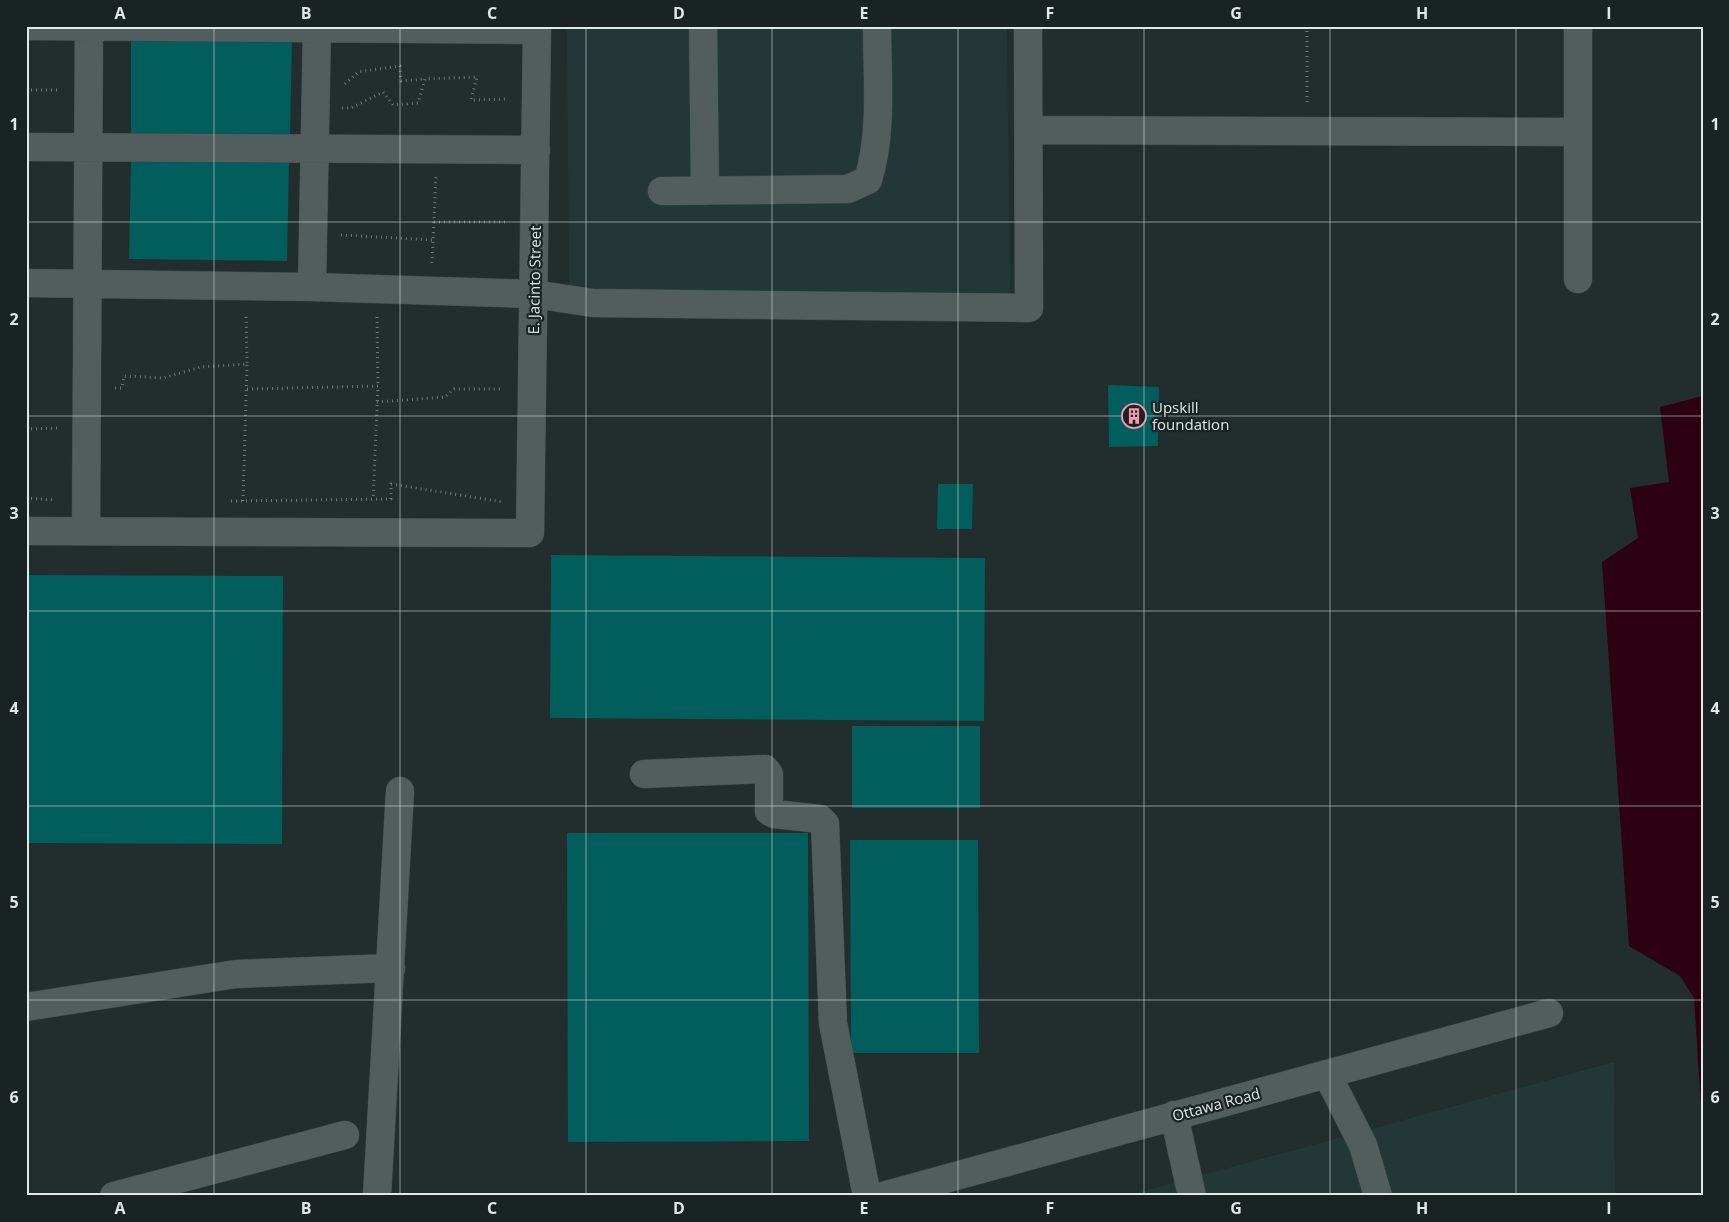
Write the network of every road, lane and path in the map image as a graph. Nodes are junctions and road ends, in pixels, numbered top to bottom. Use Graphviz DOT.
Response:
graph roads {
  1 [pos="26,26"];
  2 [pos="90,26"];
  3 [pos="703,26"];
  4 [pos="877,26"];
  5 [pos="1028,26"];
  6 [pos="1307,26"];
  7 [pos="1578,26"];
  8 [pos="317,27"];
  9 [pos="537,28"];
  10 [pos="425,79"];
  11 [pos="315,97"];
  12 [pos="536,99"];
  13 [pos="1029,130"];
  14 [pos="1307,130"];
  15 [pos="1578,132"];
  16 [pos="26,147"];
  17 [pos="89,148"];
  18 [pos="315,148"];
  19 [pos="437,149"];
  20 [pos="536,150"];
  21 [pos="662,191"];
  22 [pos="705,191"];
  23 [pos="434,222"];
  24 [pos="534,223"];
  25 [pos="313,233"];
  26 [pos="433,240"];
  27 [pos="1578,279"];
  28 [pos="26,283"];
  29 [pos="88,283"];
  30 [pos="245,286"];
  31 [pos="312,287"];
  32 [pos="377,289"];
  33 [pos="430,291"];
  34 [pos="534,294"];
  35 [pos="247,364"];
  36 [pos="378,386"];
  37 [pos="533,388"];
  38 [pos="87,389"];
  39 [pos="247,389"];
  40 [pos="377,402"];
  41 [pos="26,498"];
  42 [pos="373,500"];
  43 [pos="224,501"];
  44 [pos="243,501"];
  45 [pos="86,502"];
  46 [pos="531,506"];
  47 [pos="26,531"];
  48 [pos="86,531"];
  49 [pos="644,774"];
  50 [pos="400,791"];
  51 [pos="391,968"];
  52 [pos="26,1007"];
  53 [pos="1549,1013"];
  54 [pos="1327,1074"];
  55 [pos="1174,1115"];
  56 [pos="345,1135"];
  57 [pos="954,1186"];
  58 [pos="114,1196"];
  59 [pos="377,1196"];
  60 [pos="867,1196"];
  61 [pos="883,1196"];
  62 [pos="1192,1196"];
  63 [pos="1378,1196"];
  1 -- 2 [label="street"];
  2 -- 8 [label="street"];
  2 -- 17 [label="street"];
  3 -- 22 [label="street"];
  4 -- 22 [label="street"];
  5 -- 13 [label="street"];
  6 -- 14 [label="path"];
  7 -- 15 [label="street"];
  8 -- 9 [label="street"];
  8 -- 11 [label="street"];
  9 -- 12 [label="street, E. Jacinto Street"];
  10 -- 11 [label="path"];
  10 -- 11 [label="path"];
  10 -- 12 [label="path"];
  11 -- 18 [label="street"];
  12 -- 20 [label="street, E. Jacinto Street"];
  13 -- 14 [label="street"];
  13 -- 34 [label="street"];
  14 -- 15 [label="street"];
  15 -- 27 [label="street"];
  16 -- 17 [label="street"];
  17 -- 18 [label="street"];
  17 -- 29 [label="street"];
  18 -- 19 [label="street"];
  18 -- 25 [label="street"];
  19 -- 20 [label="street"];
  19 -- 23 [label="path"];
  20 -- 24 [label="street, E. Jacinto Street"];
  21 -- 22 [label="street"];
  23 -- 24 [label="path"];
  23 -- 26 [label="path"];
  24 -- 34 [label="street, E. Jacinto Street"];
  25 -- 26 [label="path"];
  25 -- 31 [label="street"];
  26 -- 33 [label="path"];
  28 -- 29 [label="street"];
  29 -- 30 [label="street"];
  29 -- 38 [label="street"];
  30 -- 31 [label="street"];
  30 -- 35 [label="path"];
  31 -- 32 [label="street"];
  32 -- 33 [label="street"];
  32 -- 36 [label="path"];
  33 -- 34 [label="street"];
  34 -- 37 [label="street, E. Jacinto Street"];
  35 -- 38 [label="path"];
  35 -- 39 [label="path"];
  36 -- 39 [label="path"];
  36 -- 40 [label="path"];
  37 -- 40 [label="path"];
  37 -- 46 [label="street, E. Jacinto Street"];
  38 -- 45 [label="street"];
  39 -- 44 [label="path"];
  40 -- 42 [label="path"];
  41 -- 45 [label="path"];
  42 -- 44 [label="path"];
  42 -- 46 [label="path"];
  43 -- 44 [label="path"];
  45 -- 48 [label="street"];
  46 -- 48 [label="street, E. Jacinto Street"];
  47 -- 48 [label="street"];
  49 -- 60 [label="street"];
  50 -- 51 [label="street"];
  51 -- 52 [label="street"];
  51 -- 59 [label="street"];
  53 -- 54 [label="street, Ottawa Road"];
  54 -- 55 [label="street, Ottawa Road"];
  54 -- 63 [label="street"];
  55 -- 57 [label="street, Ottawa Road"];
  55 -- 62 [label="street"];
  56 -- 58 [label="street"];
  57 -- 61 [label="street, Ottawa Road"];
}
